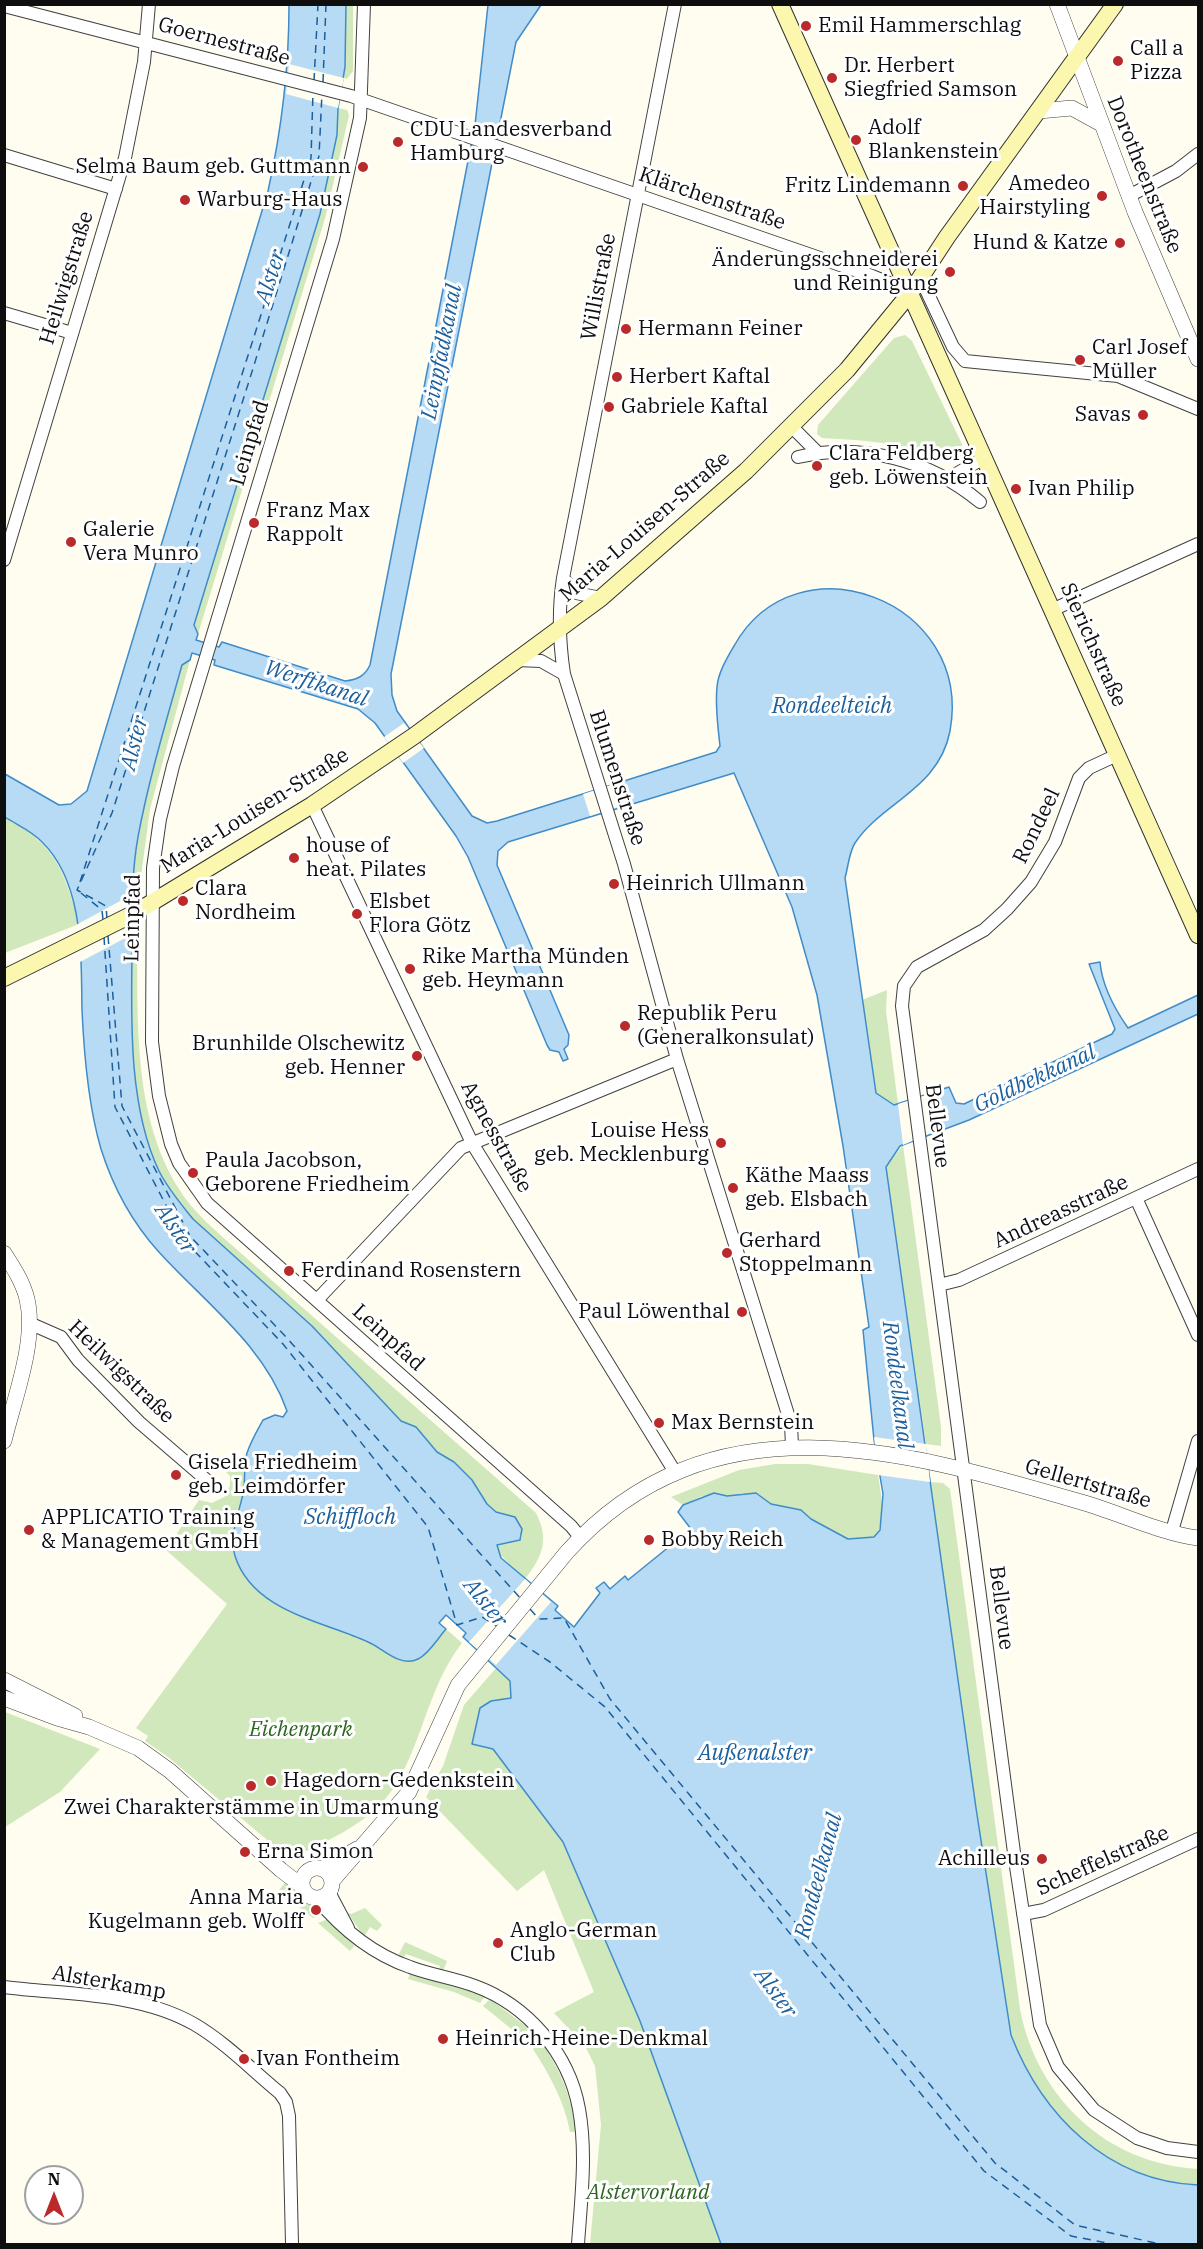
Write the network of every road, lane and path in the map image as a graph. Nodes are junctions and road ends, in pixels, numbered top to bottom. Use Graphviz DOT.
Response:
graph roads {
  1 [pos="149,4"];
  2 [pos="364,4"];
  3 [pos="675,4"];
  4 [pos="780,4"];
  5 [pos="1057,4"];
  6 [pos="1115,4"];
  7 [pos="4,6"];
  8 [pos="146,42"];
  9 [pos="1077,58"];
  10 [pos="363,99"];
  11 [pos="1039,111"];
  12 [pos="1101,124"];
  13 [pos="1198,153"];
  14 [pos="4,156"];
  15 [pos="116,189"];
  16 [pos="636,194"];
  17 [pos="1129,196"];
  18 [pos="920,277"];
  19 [pos="911,292"];
  20 [pos="4,313"];
  21 [pos="72,333"];
  22 [pos="953,347"];
  23 [pos="1198,359"];
  24 [pos="946,374"];
  25 [pos="1198,409"];
  26 [pos="792,427"];
  27 [pos="818,453"];
  28 [pos="798,457"];
  29 [pos="984,458"];
  30 [pos="949,478"];
  31 [pos="980,502"];
  32 [pos="1198,544"];
  33 [pos="4,560"];
  34 [pos="563,578"];
  35 [pos="601,598"];
  36 [pos="1052,610"];
  37 [pos="559,629"];
  38 [pos="517,660"];
  39 [pos="564,674"];
  40 [pos="1117,755"];
  41 [pos="312,805"];
  42 [pos="151,903"];
  43 [pos="1198,935"];
  44 [pos="4,978"];
  45 [pos="906,981"];
  46 [pos="677,1059"];
  47 [pos="472,1143"];
  48 [pos="1198,1169"];
  49 [pos="1136,1198"];
  50 [pos="4,1252"];
  51 [pos="939,1285"];
  52 [pos="317,1300"];
  53 [pos="29,1323"];
  54 [pos="1198,1335"];
  55 [pos="4,1441"];
  56 [pos="1198,1441"];
  57 [pos="792,1446"];
  58 [pos="964,1470"];
  59 [pos="675,1472"];
  60 [pos="210,1483"];
  61 [pos="1172,1531"];
  62 [pos="580,1537"];
  63 [pos="1198,1538"];
  64 [pos="4,1680"];
  65 [pos="4,1698"];
  66 [pos="89,1726"];
  67 [pos="1198,1839"];
  68 [pos="318,1883"];
  69 [pos="1023,1914"];
  70 [pos="4,1987"];
  71 [pos="1198,2152"];
  72 [pos="292,2244"];
  73 [pos="578,2244"];
  1 -- 8 [label="street, Heilwigstraße"];
  2 -- 10 [label="street, Leinpfad"];
  3 -- 16 [label="street, Willistraße"];
  4 -- 19 [label="main road, Sierichstraße"];
  5 -- 9 [label="street, Dorotheenstraße"];
  6 -- 9 [label="main road, Maria-Louisen-Straße"];
  7 -- 8 [label="street, Goernestraße"];
  8 -- 10 [label="street, Goernestraße"];
  8 -- 15 [label="street, Heilwigstraße"];
  9 -- 11 [label="main road, Maria-Louisen-Straße"];
  9 -- 12 [label="street, Dorotheenstraße"];
  10 -- 16 [label="street, Klärchenstraße"];
  10 -- 42 [label="street, Leinpfad"];
  11 -- 12 [label="street"];
  11 -- 18 [label="main road, Maria-Louisen-Straße"];
  12 -- 17 [label="street, Dorotheenstraße"];
  13 -- 17 [label="street"];
  14 -- 15 [label="street"];
  15 -- 21 [label="street, Heilwigstraße"];
  16 -- 19 [label="street, Klärchenstraße"];
  16 -- 34 [label="street, Willistraße"];
  17 -- 23 [label="street, Dorotheenstraße"];
  18 -- 19 [label="main road, Maria-Louisen-Straße"];
  18 -- 22 [label="street"];
  19 -- 24 [label="main road, Sierichstraße"];
  19 -- 26 [label="main road, Maria-Louisen-Straße"];
  20 -- 21 [label="street"];
  21 -- 33 [label="street, Heilwigstraße"];
  22 -- 24 [label="street"];
  22 -- 25 [label="street"];
  24 -- 29 [label="main road, Sierichstraße"];
  26 -- 27 [label="street"];
  26 -- 35 [label="main road, Maria-Louisen-Straße"];
  27 -- 28 [label="street"];
  27 -- 30 [label="street"];
  29 -- 30 [label="street"];
  29 -- 36 [label="main road, Sierichstraße"];
  30 -- 31 [label="street"];
  32 -- 36 [label="street"];
  34 -- 35 [label="street"];
  34 -- 37 [label="street, Willistraße"];
  35 -- 37 [label="main road, Maria-Louisen-Straße"];
  36 -- 40 [label="main road, Sierichstraße"];
  37 -- 38 [label="main road, Maria-Louisen-Straße"];
  37 -- 39 [label="street, Blumenstraße"];
  38 -- 39 [label="street"];
  38 -- 41 [label="main road, Maria-Louisen-Straße"];
  39 -- 46 [label="street, Blumenstraße"];
  40 -- 43 [label="main road, Sierichstraße"];
  40 -- 45 [label="street, Rondeel"];
  41 -- 42 [label="main road, Maria-Louisen-Straße"];
  41 -- 47 [label="street, Agnesstraße"];
  42 -- 44 [label="main road, Maria-Louisen-Straße"];
  42 -- 52 [label="street, Leinpfad"];
  45 -- 51 [label="street, Bellevue"];
  46 -- 47 [label="street"];
  46 -- 57 [label="street, Blumenstraße"];
  47 -- 52 [label="street"];
  47 -- 59 [label="street, Agnesstraße"];
  48 -- 49 [label="street, Andreasstraße"];
  49 -- 51 [label="street, Andreasstraße"];
  49 -- 54 [label="street"];
  50 -- 53 [label="street"];
  51 -- 58 [label="street, Bellevue"];
  52 -- 62 [label="street, Leinpfad"];
  53 -- 55 [label="street"];
  53 -- 60 [label="street, Heilwigstraße"];
  56 -- 61 [label="street"];
  57 -- 58 [label="street, Gellertstraße"];
  57 -- 59 [label="street, Gellertstraße"];
  58 -- 61 [label="street, Gellertstraße"];
  58 -- 69 [label="street, Bellevue"];
  59 -- 62 [label="street, Gellertstraße"];
  61 -- 63 [label="street, Gellertstraße"];
  62 -- 68 [label="street, Gellertstraße"];
  64 -- 66 [label="street"];
  65 -- 66 [label="street"];
  66 -- 68 [label="street"];
  67 -- 69 [label="street, Scheffelstraße"];
  68 -- 73 [label="street"];
  69 -- 71 [label="street, Bellevue"];
  70 -- 72 [label="street, Alsterkamp"];
}
